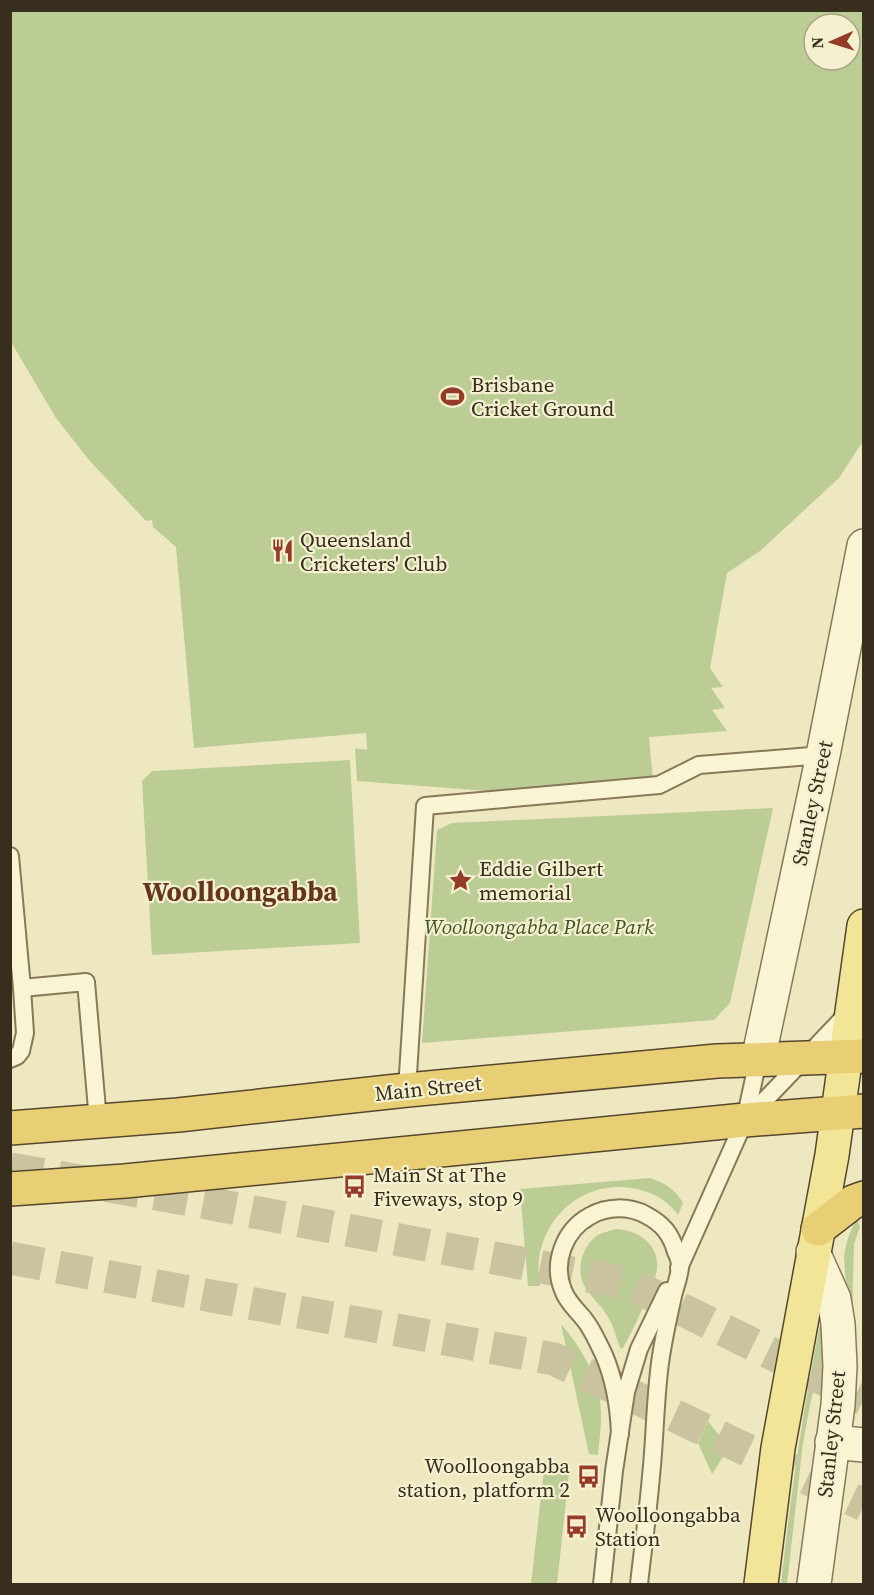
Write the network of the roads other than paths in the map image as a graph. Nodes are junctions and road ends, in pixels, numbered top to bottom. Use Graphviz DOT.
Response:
graph roads {
  1 [pos="864,546"];
  2 [pos="823,755"];
  3 [pos="10,856"];
  4 [pos="864,926"];
  5 [pos="22,988"];
  6 [pos="852,1009"];
  7 [pos="854,1056"];
  8 [pos="805,1057"];
  9 [pos="10,1059"];
  10 [pos="758,1060"];
  11 [pos="407,1090"];
  12 [pos="851,1111"];
  13 [pos="745,1120"];
  14 [pos="98,1121"];
  15 [pos="10,1128"];
  16 [pos="10,1189"];
  17 [pos="864,1198"];
  18 [pos="815,1241"];
  19 [pos="680,1265"];
  20 [pos="620,1434"];
  21 [pos="832,1442"];
  22 [pos="864,1445"];
  23 [pos="602,1584"];
  24 [pos="639,1584"];
  25 [pos="760,1584"];
  26 [pos="814,1584"];
  1 -- 2 [label="street, Stanley Street"];
  2 -- 10 [label="street, Stanley Street"];
  2 -- 11 [label="lane"];
  3 -- 5 [label="lane"];
  4 -- 6 [label="main road"];
  5 -- 9 [label="lane"];
  5 -- 14 [label="lane"];
  6 -- 7 [label="main road"];
  6 -- 8 [label="lane"];
  7 -- 8 [label="highway, Main Street"];
  7 -- 12 [label="main road"];
  8 -- 10 [label="highway, Main Street"];
  8 -- 13 [label="lane"];
  10 -- 11 [label="highway, Main Street"];
  10 -- 13 [label="lane"];
  11 -- 14 [label="highway, Main Street"];
  12 -- 13 [label="highway"];
  12 -- 18 [label="main road"];
  13 -- 16 [label="highway"];
  13 -- 19 [label="lane"];
  14 -- 15 [label="highway, Main Street"];
  17 -- 18 [label="highway"];
  18 -- 21 [label="street, Stanley Street"];
  18 -- 25 [label="main road"];
  19 -- 20 [label="lane"];
  19 -- 20 [label="lane"];
  19 -- 24 [label="lane"];
  20 -- 23 [label="lane"];
  21 -- 22 [label="street"];
  21 -- 26 [label="street, Stanley Street"];
}
